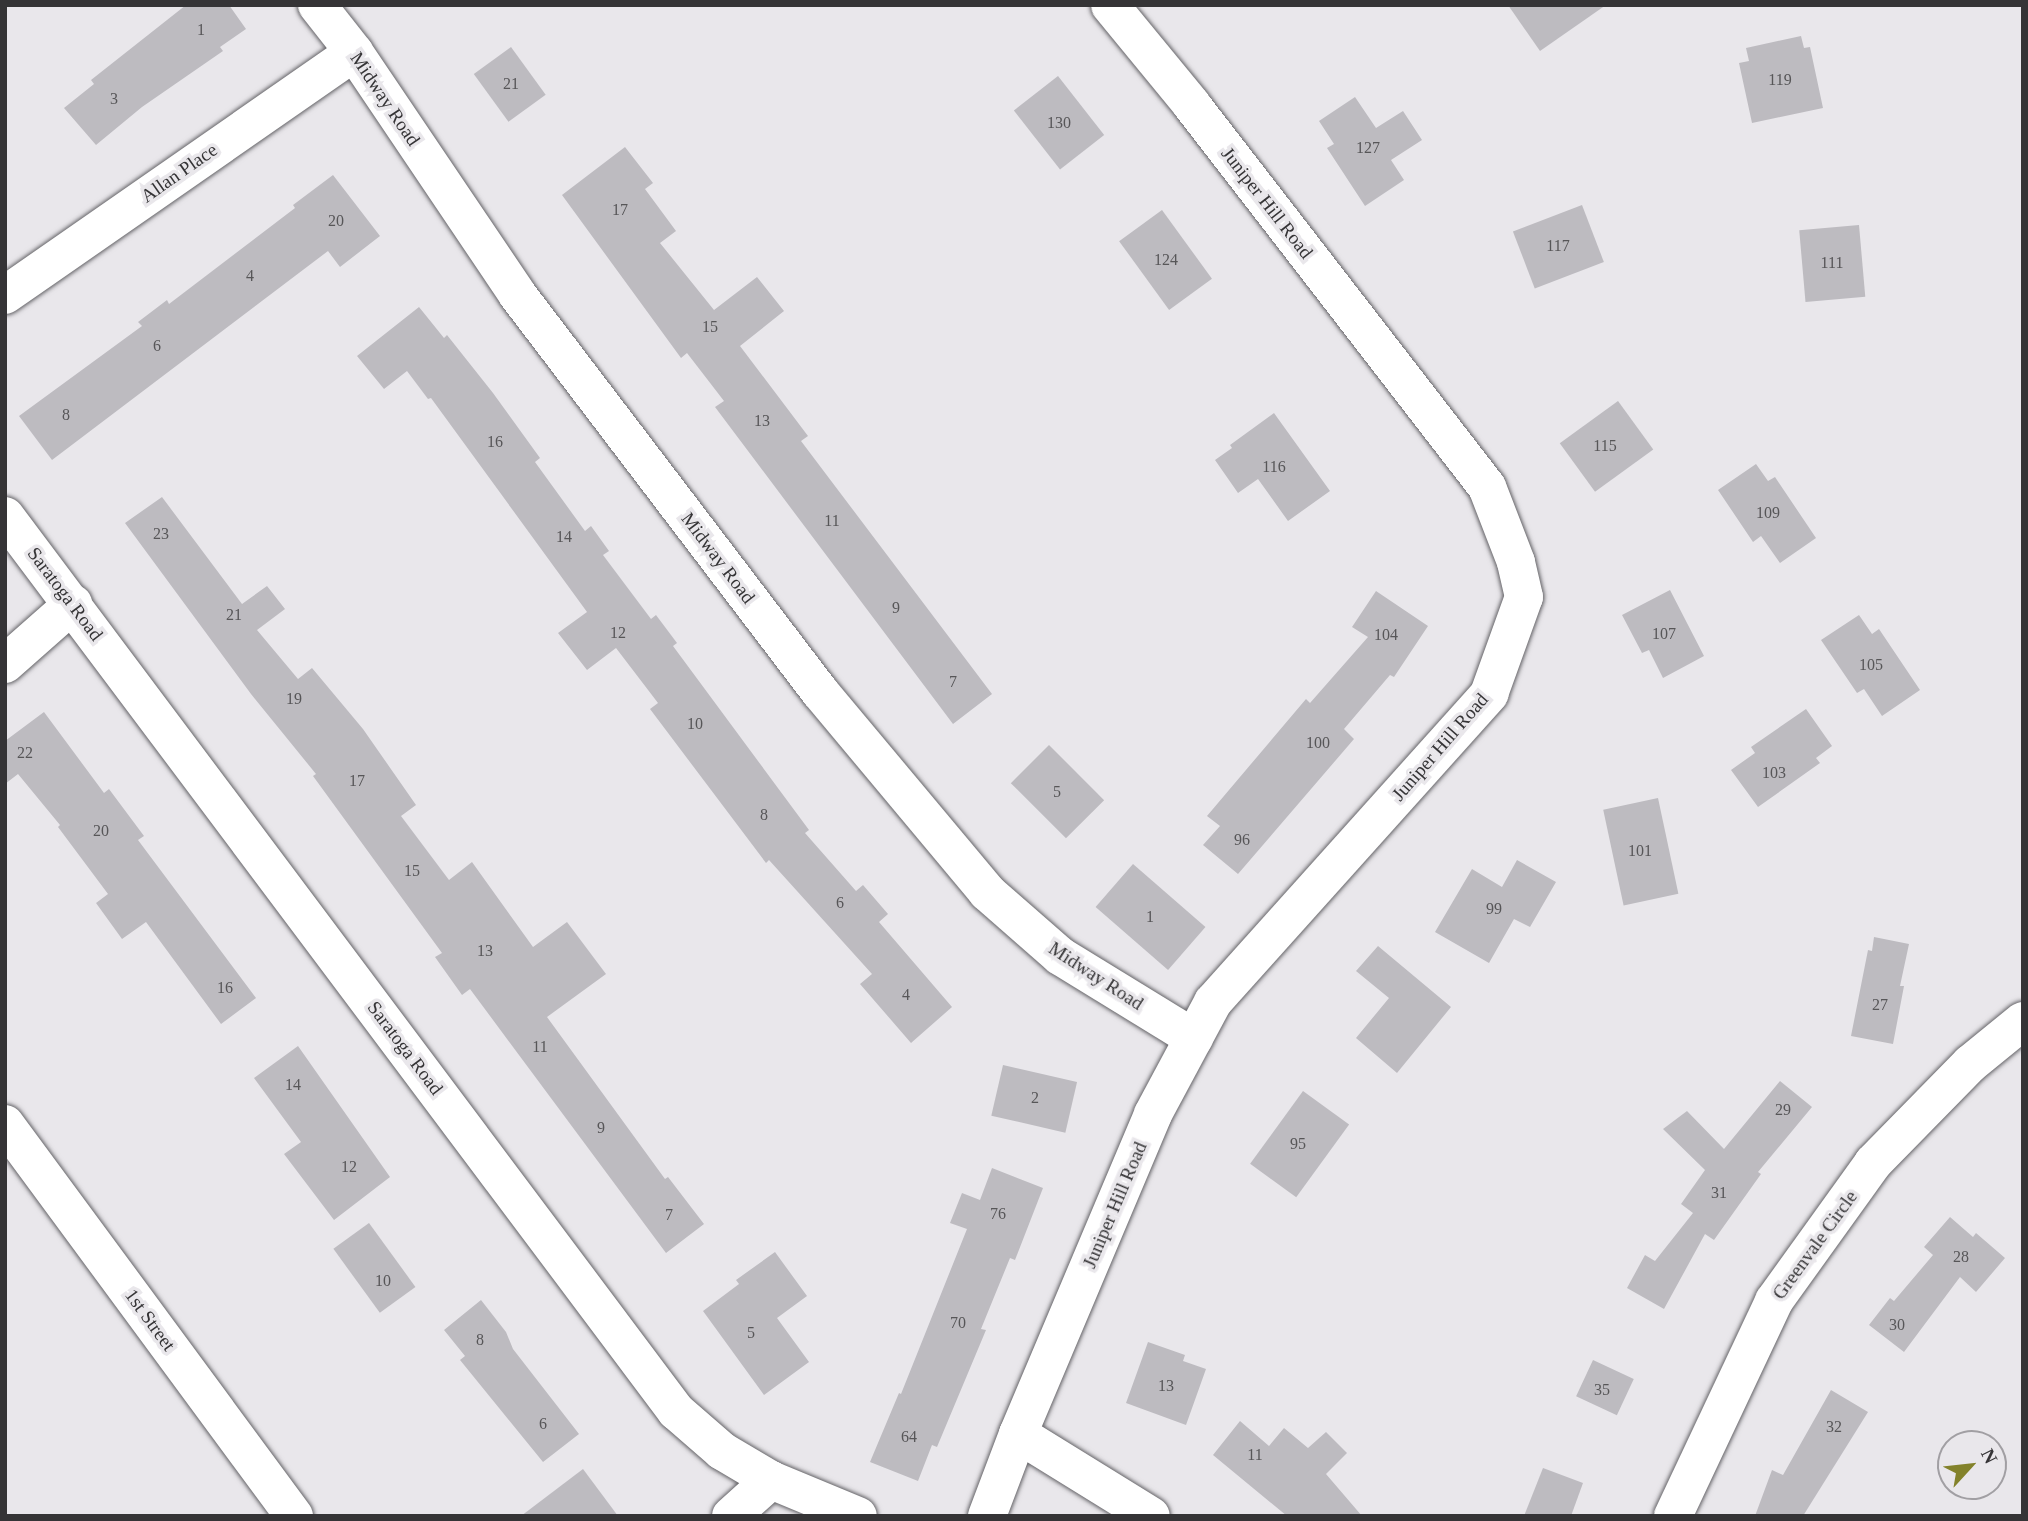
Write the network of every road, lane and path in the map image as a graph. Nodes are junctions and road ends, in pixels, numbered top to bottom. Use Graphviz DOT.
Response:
graph roads {
  1 [pos="317,5"];
  2 [pos="1110,5"];
  3 [pos="354,52"];
  4 [pos="5,295"];
  5 [pos="5,516"];
  6 [pos="73,604"];
  7 [pos="5,664"];
  8 [pos="2023,1021"];
  9 [pos="1194,1038"];
  10 [pos="5,1124"];
  11 [pos="1018,1434"];
  12 [pos="771,1480"];
  13 [pos="294,1516"];
  14 [pos="731,1516"];
  15 [pos="858,1516"];
  16 [pos="987,1516"];
  17 [pos="1150,1516"];
  18 [pos="1673,1516"];
  1 -- 3 [label="street, Midway Road"];
  2 -- 9 [label="street, Juniper Hill Road"];
  3 -- 4 [label="street, Allan Place"];
  3 -- 9 [label="street, Midway Road"];
  5 -- 6 [label="street, Saratoga Road"];
  6 -- 7 [label="street"];
  6 -- 12 [label="street, Saratoga Road"];
  8 -- 18 [label="street, Greenvale Circle"];
  9 -- 11 [label="street, Juniper Hill Road"];
  10 -- 13 [label="street, 1st Street"];
  11 -- 16 [label="street, Juniper Hill Road"];
  11 -- 17 [label="street"];
  12 -- 14 [label="street"];
  12 -- 15 [label="street, Saratoga Road"];
}
